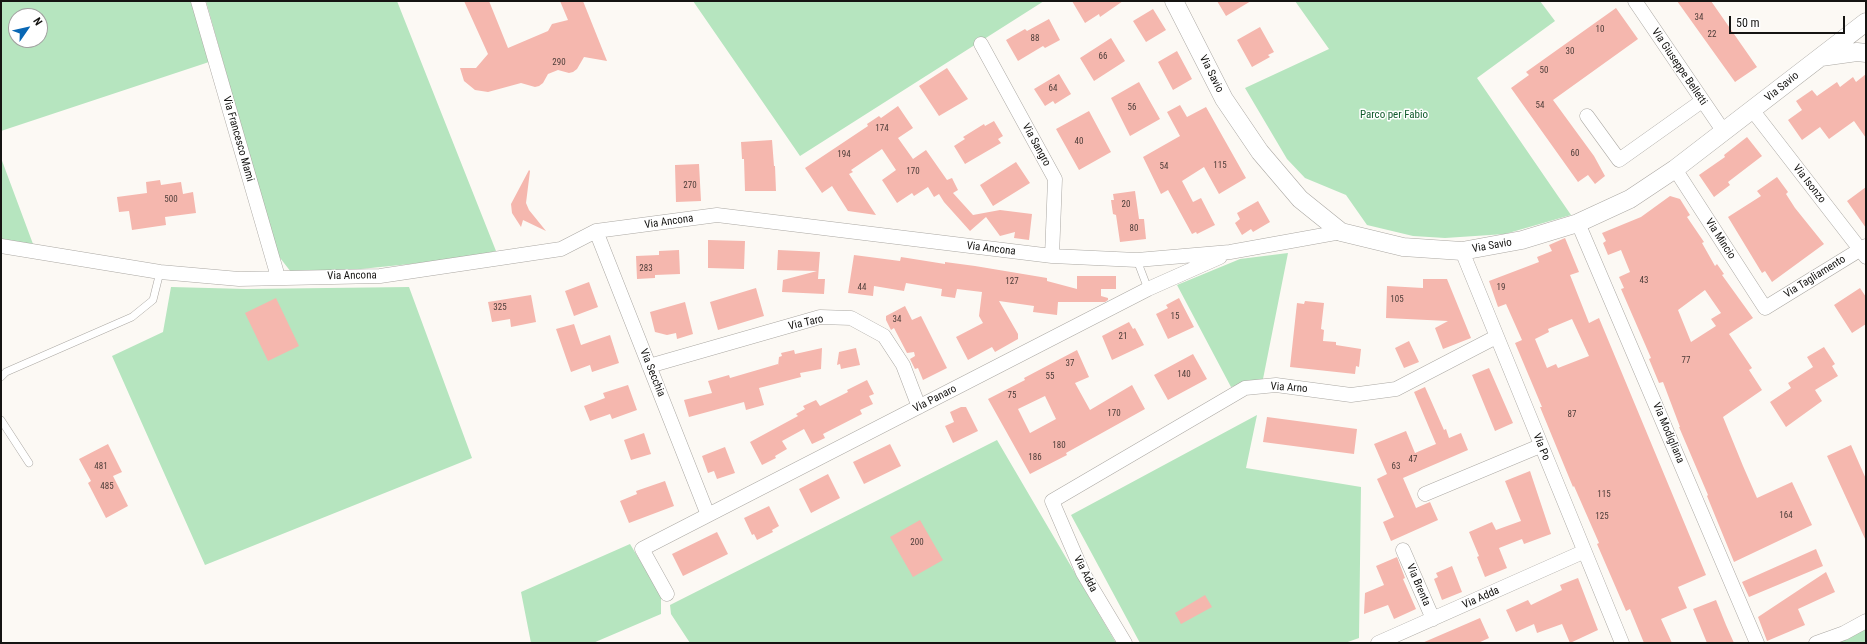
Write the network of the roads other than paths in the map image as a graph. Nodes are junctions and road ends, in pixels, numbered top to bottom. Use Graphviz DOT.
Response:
graph roads {
  1 [pos="198,1"];
  2 [pos="1174,1"];
  3 [pos="1635,1"];
  4 [pos="1866,22"];
  5 [pos="981,44"];
  6 [pos="1866,53"];
  7 [pos="1818,57"];
  8 [pos="1702,101"];
  9 [pos="1753,111"];
  10 [pos="1587,116"];
  11 [pos="1724,132"];
  12 [pos="1675,169"];
  13 [pos="1578,223"];
  14 [pos="596,231"];
  15 [pos="1341,232"];
  16 [pos="1,246"];
  17 [pos="1462,251"];
  18 [pos="1864,251"];
  19 [pos="1230,252"];
  20 [pos="1052,256"];
  21 [pos="1137,260"];
  22 [pos="160,272"];
  23 [pos="278,278"];
  24 [pos="1148,289"];
  25 [pos="1765,308"];
  26 [pos="1496,337"];
  27 [pos="649,366"];
  28 [pos="1,377"];
  29 [pos="919,407"];
  30 [pos="1,420"];
  31 [pos="1540,446"];
  32 [pos="29,463"];
  33 [pos="1425,494"];
  34 [pos="1052,500"];
  35 [pos="708,515"];
  36 [pos="1403,550"];
  37 [pos="1583,552"];
  38 [pos="667,594"];
  39 [pos="1433,619"];
  40 [pos="1866,621"];
  41 [pos="1125,643"];
  42 [pos="1378,643"];
  43 [pos="1622,643"];
  44 [pos="1758,643"];
  45 [pos="1816,643"];
  1 -- 23 [label="street, Via Francesco Mami"];
  2 -- 15 [label="street, Via Savio"];
  3 -- 8 [label="street, Via Giuseppe Belletti"];
  4 -- 7 [label="street, Via Savio"];
  5 -- 20 [label="street, Via Sangro"];
  6 -- 7 [label="street"];
  7 -- 9 [label="street, Via Savio"];
  8 -- 10 [label="street"];
  8 -- 11 [label="street, Via Giuseppe Belletti"];
  9 -- 11 [label="street, Via Savio"];
  9 -- 18 [label="street, Via Isonzo"];
  11 -- 12 [label="street, Via Savio"];
  12 -- 13 [label="street, Via Savio"];
  12 -- 25 [label="street, Via Mincio"];
  13 -- 17 [label="street, Via Savio"];
  13 -- 44 [label="street, Via Modigliana"];
  14 -- 20 [label="street, Via Ancona"];
  14 -- 23 [label="street, Via Ancona"];
  14 -- 27 [label="street, Via Secchia"];
  15 -- 17 [label="street, Via Savio"];
  15 -- 19 [label="street, Via Ancona"];
  16 -- 22 [label="street, Via Ancona"];
  17 -- 26 [label="street, Via Po"];
  18 -- 25 [label="street, Via Tagliamento"];
  19 -- 21 [label="street, Via Ancona"];
  19 -- 24 [label="street, Via Panaro"];
  20 -- 21 [label="street, Via Ancona"];
  21 -- 24 [label="lane"];
  22 -- 23 [label="street, Via Ancona"];
  22 -- 28 [label="lane"];
  24 -- 29 [label="street, Via Panaro"];
  26 -- 31 [label="street, Via Po"];
  26 -- 34 [label="street, Via Arno"];
  27 -- 29 [label="street, Via Taro"];
  27 -- 35 [label="street, Via Secchia"];
  29 -- 35 [label="street, Via Panaro"];
  30 -- 32 [label="lane"];
  31 -- 33 [label="street"];
  31 -- 37 [label="street, Via Po"];
  34 -- 41 [label="street, Via Adda"];
  35 -- 38 [label="street, Via Panaro"];
  36 -- 39 [label="street, Via Brenta"];
  37 -- 39 [label="street, Via Adda"];
  37 -- 43 [label="street, Via Po"];
  39 -- 42 [label="street, Via Adda"];
  40 -- 45 [label="street"];
}
